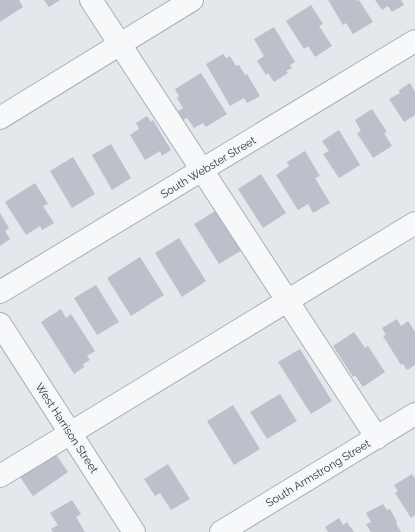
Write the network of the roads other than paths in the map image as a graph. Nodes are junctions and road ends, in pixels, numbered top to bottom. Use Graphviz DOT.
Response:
graph roads {
  1 [pos="91,0"];
  2 [pos="192,0"];
  3 [pos="415,41"];
  4 [pos="120,44"];
  5 [pos="0,118"];
  6 [pos="202,170"];
  7 [pos="415,223"];
  8 [pos="0,292"];
  9 [pos="288,300"];
  10 [pos="0,324"];
  11 [pos="415,414"];
  12 [pos="70,433"];
  13 [pos="377,438"];
  14 [pos="0,476"];
  15 [pos="134,532"];
  16 [pos="221,532"];
  1 -- 4 [label="street"];
  2 -- 4 [label="street"];
  3 -- 6 [label="street, South Webster Street"];
  4 -- 5 [label="street"];
  4 -- 6 [label="street"];
  6 -- 8 [label="street, South Webster Street"];
  6 -- 9 [label="street"];
  7 -- 9 [label="street"];
  9 -- 12 [label="street"];
  9 -- 13 [label="street"];
  10 -- 12 [label="street, West Harrison Street"];
  11 -- 13 [label="street, South Armstrong Street"];
  12 -- 14 [label="street"];
  12 -- 15 [label="street, West Harrison Street"];
  13 -- 16 [label="street, South Armstrong Street"];
}
